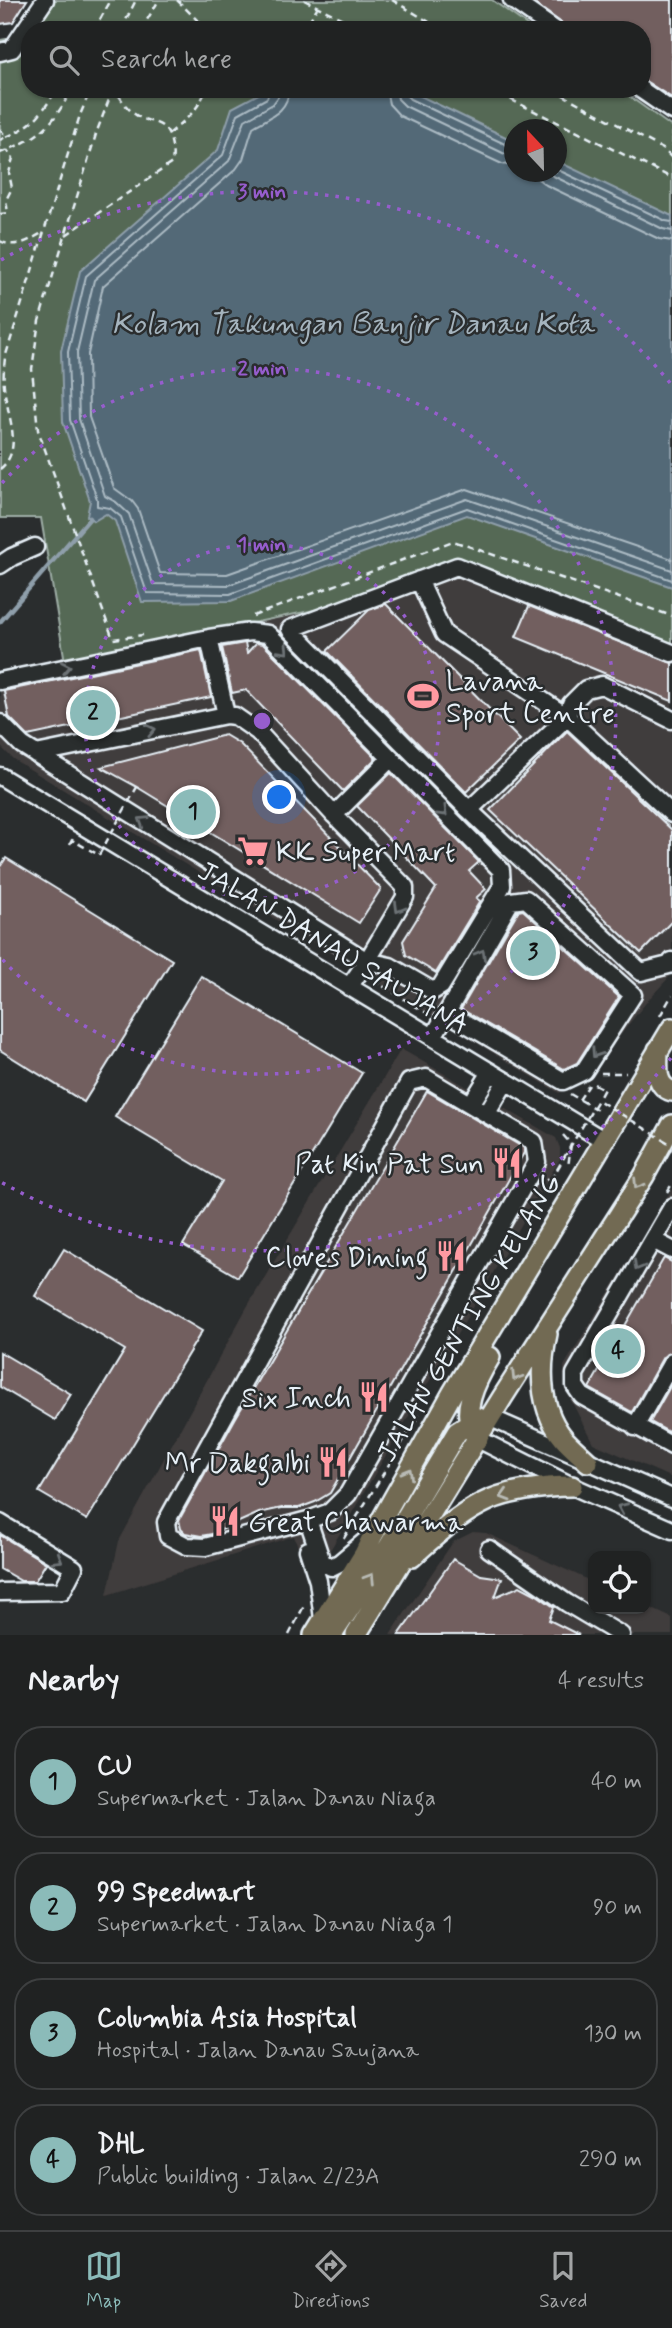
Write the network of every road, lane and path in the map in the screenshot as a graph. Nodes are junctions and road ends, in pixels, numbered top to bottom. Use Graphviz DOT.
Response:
graph roads {
  1 [pos="44,0"];
  2 [pos="111,0"];
  3 [pos="136,0"];
  4 [pos="159,0"];
  5 [pos="177,0"];
  6 [pos="304,0"];
  7 [pos="392,0"];
  8 [pos="512,0"];
  9 [pos="317,7"];
  10 [pos="30,21"];
  11 [pos="99,21"];
  12 [pos="126,21"];
  13 [pos="146,21"];
  14 [pos="198,21"];
  15 [pos="309,21"];
  16 [pos="346,21"];
  17 [pos="428,21"];
  18 [pos="542,21"];
  19 [pos="21,35"];
  20 [pos="0,52"];
  21 [pos="651,97"];
  22 [pos="52,98"];
  23 [pos="66,98"];
  24 [pos="87,98"];
  25 [pos="110,98"];
  26 [pos="121,98"];
  27 [pos="203,98"];
  28 [pos="508,98"];
  29 [pos="569,98"];
  30 [pos="672,111"];
  31 [pos="0,129"];
  32 [pos="169,134"];
  33 [pos="6,137"];
  34 [pos="0,140"];
  35 [pos="7,150"];
  36 [pos="0,153"];
  37 [pos="672,158"];
  38 [pos="672,178"];
  39 [pos="0,214"];
  40 [pos="43,233"];
  41 [pos="66,235"];
  42 [pos="0,241"];
  43 [pos="0,469"];
  44 [pos="79,544"];
  45 [pos="35,547"];
  46 [pos="0,565"];
  47 [pos="419,580"];
  48 [pos="209,638"];
  49 [pos="672,653"];
  50 [pos="0,681"];
  51 [pos="226,715"];
  52 [pos="567,717"];
  53 [pos="672,720"];
  54 [pos="0,723"];
  55 [pos="36,754"];
  56 [pos="390,759"];
  57 [pos="0,776"];
  58 [pos="137,786"];
  59 [pos="670,808"];
  60 [pos="468,810"];
  61 [pos="334,815"];
  62 [pos="70,844"];
  63 [pos="671,965"];
  64 [pos="363,966"];
  65 [pos="349,986"];
  66 [pos="445,1018"];
  67 [pos="464,1023"];
  68 [pos="672,1028"];
  69 [pos="433,1037"];
  70 [pos="449,1047"];
  71 [pos="659,1050"];
  72 [pos="491,1072"];
  73 [pos="506,1081"];
  74 [pos="672,1091"];
  75 [pos="579,1100"];
  76 [pos="598,1100"];
  77 [pos="471,1104"];
  78 [pos="487,1113"];
  79 [pos="617,1120"];
  80 [pos="561,1132"];
  81 [pos="670,1135"];
  82 [pos="605,1141"];
  83 [pos="532,1170"];
  84 [pos="568,1172"];
  85 [pos="564,1179"];
  86 [pos="551,1180"];
  87 [pos="672,1207"];
  88 [pos="653,1240"];
  89 [pos="672,1250"];
  90 [pos="550,1323"];
  91 [pos="672,1362"];
  92 [pos="422,1411"];
  93 [pos="491,1418"];
  94 [pos="635,1427"];
  95 [pos="473,1431"];
  96 [pos="672,1446"];
  97 [pos="588,1462"];
  98 [pos="572,1486"];
  99 [pos="672,1498"];
  100 [pos="304,1521"];
  101 [pos="0,1523"];
  102 [pos="672,1530"];
  103 [pos="373,1535"];
  104 [pos="342,1541"];
  105 [pos="489,1549"];
  106 [pos="394,1574"];
  107 [pos="318,1581"];
  108 [pos="0,1592"];
  109 [pos="323,1630"];
  110 [pos="289,1635"];
  111 [pos="356,1635"];
  112 [pos="621,1635"];
  1 -- 10 [label="street"];
  2 -- 11 [label="path"];
  3 -- 12 [label="path"];
  4 -- 13 [label="path"];
  5 -- 14 [label="path"];
  6 -- 9 [label="path"];
  7 -- 17 [label="path"];
  8 -- 18 [label="street"];
  9 -- 15 [label="path"];
  9 -- 16 [label="path"];
  19 -- 20 [label="street"];
  21 -- 30 [label="street"];
  22 -- 33 [label="path"];
  23 -- 35 [label="path"];
  24 -- 40 [label="path"];
  25 -- 41 [label="path"];
  26 -- 32 [label="path"];
  27 -- 32 [label="path"];
  28 -- 38 [label="path"];
  29 -- 37 [label="path"];
  31 -- 33 [label="path"];
  32 -- 41 [label="path"];
  33 -- 34 [label="path"];
  35 -- 36 [label="path"];
  35 -- 39 [label="path"];
  40 -- 42 [label="path"];
  40 -- 43 [label="path"];
  41 -- 44 [label="path"];
  45 -- 46 [label="street"];
  47 -- 49 [label="street"];
  47 -- 52 [label="street"];
  47 -- 60 [label="street"];
  50 -- 48 [label="street, one-way"];
  48 -- 51 [label="street"];
  48 -- 56 [label="street, one-way"];
  55 -- 51 [label="street, one-way"];
  51 -- 61 [label="street"];
  52 -- 53 [label="street"];
  52 -- 59 [label="street"];
  52 -- 60 [label="street"];
  54 -- 55 [label="street"];
  64 -- 55 [label="street, one-way"];
  56 -- 61 [label="street"];
  56 -- 64 [label="street, one-way"];
  57 -- 65 [label="street, JALAN DANAU SAUJANA"];
  58 -- 62 [label="path, bridge"];
  60 -- 63 [label="street"];
  61 -- 64 [label="street, one-way"];
  64 -- 65 [label="street"];
  64 -- 66 [label="path"];
  65 -- 69 [label="street, JALAN DANAU SAUJANA"];
  66 -- 67 [label="street"];
  66 -- 67 [label="street, one-way"];
  66 -- 69 [label="street"];
  67 -- 70 [label="street"];
  68 -- 71 [label="main road, JALAN GENTING KELANG"];
  69 -- 70 [label="street, JALAN DANAU SAUJANA"];
  70 -- 72 [label="street, JALAN DANAU SAUJANA"];
  71 -- 74 [label="main road"];
  71 -- 79 [label="main road, JALAN GENTING KELANG"];
  72 -- 73 [label="street, JALAN DANAU SAUJANA"];
  72 -- 77 [label="street"];
  73 -- 78 [label="street"];
  73 -- 82 [label="street, JALAN DANAU SAUJANA"];
  75 -- 76 [label="path"];
  76 -- 81 [label="path, bridge"];
  76 -- 86 [label="path, bridge"];
  77 -- 78 [label="street"];
  77 -- 100 [label="street"];
  78 -- 83 [label="street"];
  79 -- 82 [label="main road, JALAN GENTING KELANG"];
  79 -- 95 [label="main road"];
  80 -- 84 [label="path"];
  81 -- 90 [label="main road, one-way"];
  103 -- 82 [label="main road, JALAN GENTING KELANG, one-way"];
  83 -- 86 [label="path"];
  83 -- 100 [label="street"];
  85 -- 86 [label="path"];
  87 -- 88 [label="street"];
  88 -- 89 [label="street"];
  88 -- 94 [label="street, one-way"];
  90 -- 93 [label="main road, one-way"];
  90 -- 97 [label="main road"];
  91 -- 94 [label="street"];
  92 -- 104 [label="path"];
  93 -- 95 [label="main road"];
  93 -- 97 [label="street"];
  94 -- 96 [label="street"];
  95 -- 98 [label="street"];
  95 -- 106 [label="main road"];
  109 -- 95 [label="main road, one-way"];
  97 -- 99 [label="street"];
  102 -- 98 [label="street, one-way"];
  98 -- 106 [label="main road, one-way"];
  100 -- 103 [label="street"];
  100 -- 107 [label="street"];
  101 -- 108 [label="street, one-way"];
  103 -- 109 [label="main road, JALAN GENTING KELANG"];
  105 -- 112 [label="street"];
  106 -- 111 [label="main road"];
  107 -- 109 [label="street"];
  107 -- 110 [label="path"];
}
